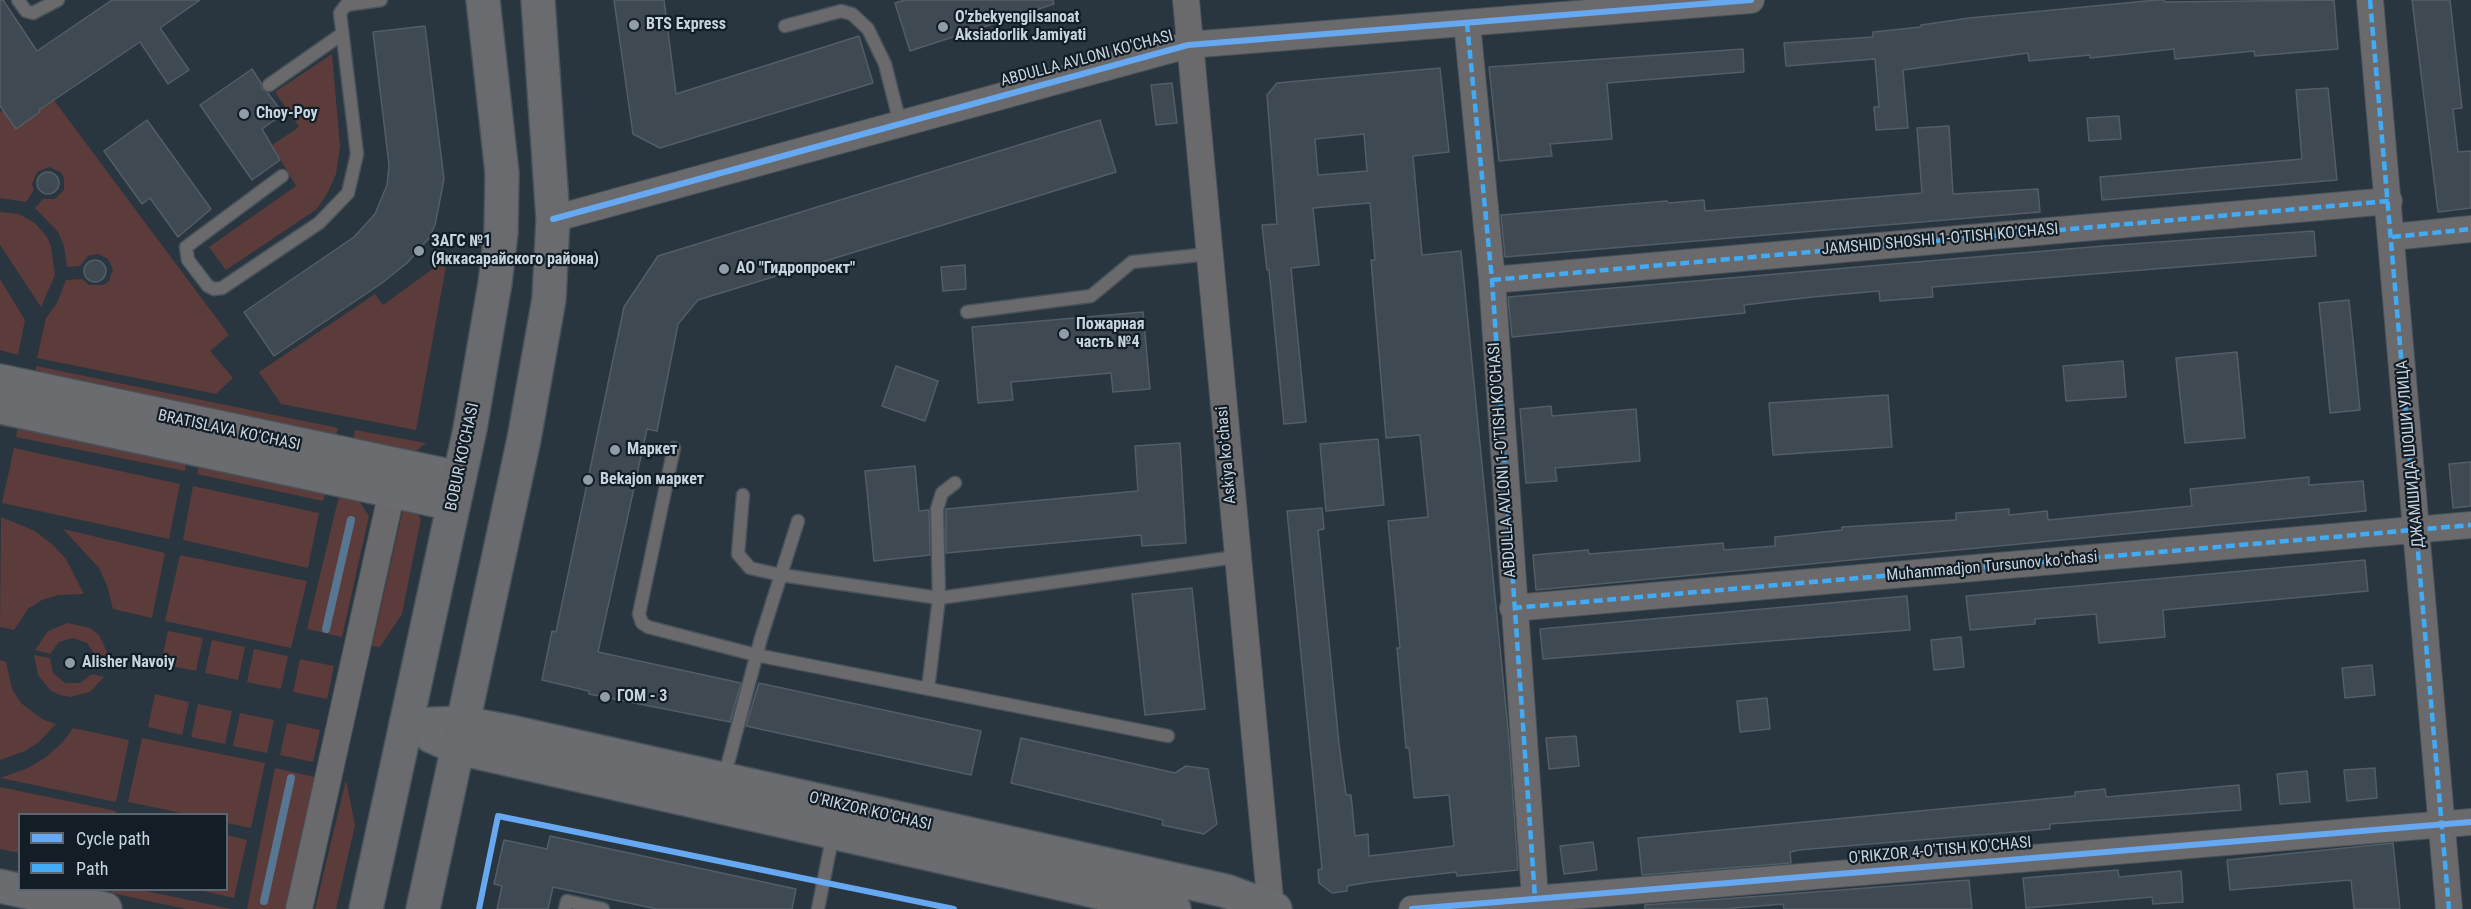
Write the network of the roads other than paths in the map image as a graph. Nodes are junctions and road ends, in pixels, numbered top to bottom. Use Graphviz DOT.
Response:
graph roads {
  1 [pos="18,0"];
  2 [pos="58,0"];
  3 [pos="381,0"];
  4 [pos="483,0"];
  5 [pos="538,0"];
  6 [pos="1186,0"];
  7 [pos="1751,0"];
  8 [pos="2370,0"];
  9 [pos="1467,23"];
  10 [pos="785,26"];
  11 [pos="342,34"];
  12 [pos="1188,45"];
  13 [pos="269,85"];
  14 [pos="900,123"];
  15 [pos="282,176"];
  16 [pos="2389,201"];
  17 [pos="554,219"];
  18 [pos="2471,229"];
  19 [pos="2392,237"];
  20 [pos="1209,254"];
  21 [pos="1492,280"];
  22 [pos="967,312"];
  23 [pos="0,381"];
  24 [pos="0,407"];
  25 [pos="674,448"];
  26 [pos="394,478"];
  27 [pos="955,483"];
  28 [pos="456,491"];
  29 [pos="742,495"];
  30 [pos="798,521"];
  31 [pos="2471,525"];
  32 [pos="2418,530"];
  33 [pos="1236,556"];
  34 [pos="781,575"];
  35 [pos="939,598"];
  36 [pos="1513,608"];
  37 [pos="756,655"];
  38 [pos="928,689"];
  39 [pos="406,725"];
  40 [pos="460,736"];
  41 [pos="1168,736"];
  42 [pos="723,780"];
  43 [pos="2471,822"];
  44 [pos="2442,824"];
  45 [pos="834,832"];
  46 [pos="0,886"];
  47 [pos="18,890"];
  48 [pos="23,891"];
  49 [pos="1535,898"];
  50 [pos="1272,908"];
  51 [pos="105,909"];
  52 [pos="299,909"];
  53 [pos="366,909"];
  54 [pos="423,909"];
  55 [pos="565,909"];
  56 [pos="603,909"];
  57 [pos="818,909"];
  58 [pos="1174,909"];
  59 [pos="1412,909"];
  60 [pos="2449,909"];
  1 -- 2 [label="lane"];
  3 -- 11 [label="lane"];
  4 -- 28 [label="main road, BOBUR KO'CHASI"];
  5 -- 17 [label="main road"];
  6 -- 12 [label="street, Askiya koʻchasi"];
  7 -- 9 [label="street, ABDULLA AVLONI KO'CHASI"];
  8 -- 16 [label="street, ДЖАМШИДА ШОШИ УЛИЦА"];
  9 -- 12 [label="street, ABDULLA AVLONI KO'CHASI"];
  9 -- 21 [label="street, ABDULLA AVLONI 1-O'TISH KO'CHASI"];
  10 -- 14 [label="lane"];
  11 -- 13 [label="lane"];
  11 -- 15 [label="lane"];
  12 -- 14 [label="street, ABDULLA AVLONI KO'CHASI"];
  12 -- 20 [label="street, Askiya koʻchasi"];
  14 -- 17 [label="street, ABDULLA AVLONI KO'CHASI"];
  16 -- 19 [label="street, ДЖАМШИДА ШОШИ УЛИЦА"];
  16 -- 21 [label="street, JAMSHID SHOSHI 1-O'TISH KO'CHASI"];
  17 -- 40 [label="main road"];
  18 -- 19 [label="street"];
  19 -- 32 [label="street, ДЖАМШИДА ШОШИ УЛИЦА"];
  20 -- 22 [label="lane"];
  20 -- 33 [label="street, Askiya koʻchasi"];
  21 -- 36 [label="street, ABDULLA AVLONI 1-O'TISH KO'CHASI"];
  23 -- 26 [label="main road, BRATISLAVA KO'CHASI"];
  24 -- 26 [label="main road, BRATISLAVA KO'CHASI"];
  25 -- 37 [label="lane"];
  26 -- 28 [label="main road, BRATISLAVA KO'CHASI"];
  26 -- 52 [label="street"];
  27 -- 35 [label="lane"];
  28 -- 39 [label="main road, BOBUR KO'CHASI"];
  29 -- 34 [label="lane"];
  30 -- 34 [label="lane"];
  31 -- 32 [label="street, Muhammadjon Tursunov koʻchasi"];
  32 -- 36 [label="street, Muhammadjon Tursunov koʻchasi"];
  32 -- 44 [label="street, ДЖАМШИДА ШОШИ УЛИЦА"];
  33 -- 35 [label="lane"];
  33 -- 50 [label="street, Askiya koʻchasi"];
  34 -- 35 [label="lane"];
  34 -- 37 [label="lane"];
  35 -- 38 [label="lane"];
  36 -- 49 [label="street, ABDULLA AVLONI 1-O'TISH KO'CHASI"];
  37 -- 38 [label="lane"];
  37 -- 42 [label="lane"];
  38 -- 41 [label="lane"];
  39 -- 40 [label="main road"];
  39 -- 53 [label="main road, BOBUR KO'CHASI"];
  40 -- 42 [label="main road, O'RIKZOR KO'CHASI"];
  40 -- 45 [label="main road, O'RIKZOR KO'CHASI"];
  40 -- 54 [label="main road"];
  42 -- 50 [label="main road, O'RIKZOR KO'CHASI"];
  43 -- 44 [label="street, O'RIKZOR 4-O'TISH KO'CHASI"];
  44 -- 49 [label="street, O'RIKZOR 4-O'TISH KO'CHASI"];
  44 -- 60 [label="street, ДЖАМШИДА ШОШИ УЛИЦА"];
  45 -- 57 [label="lane"];
  45 -- 58 [label="main road, O'RIKZOR KO'CHASI"];
  46 -- 47 [label="main road"];
  48 -- 51 [label="main road"];
  49 -- 59 [label="street, O'RIKZOR 4-O'TISH KO'CHASI"];
  55 -- 56 [label="lane"];
}
